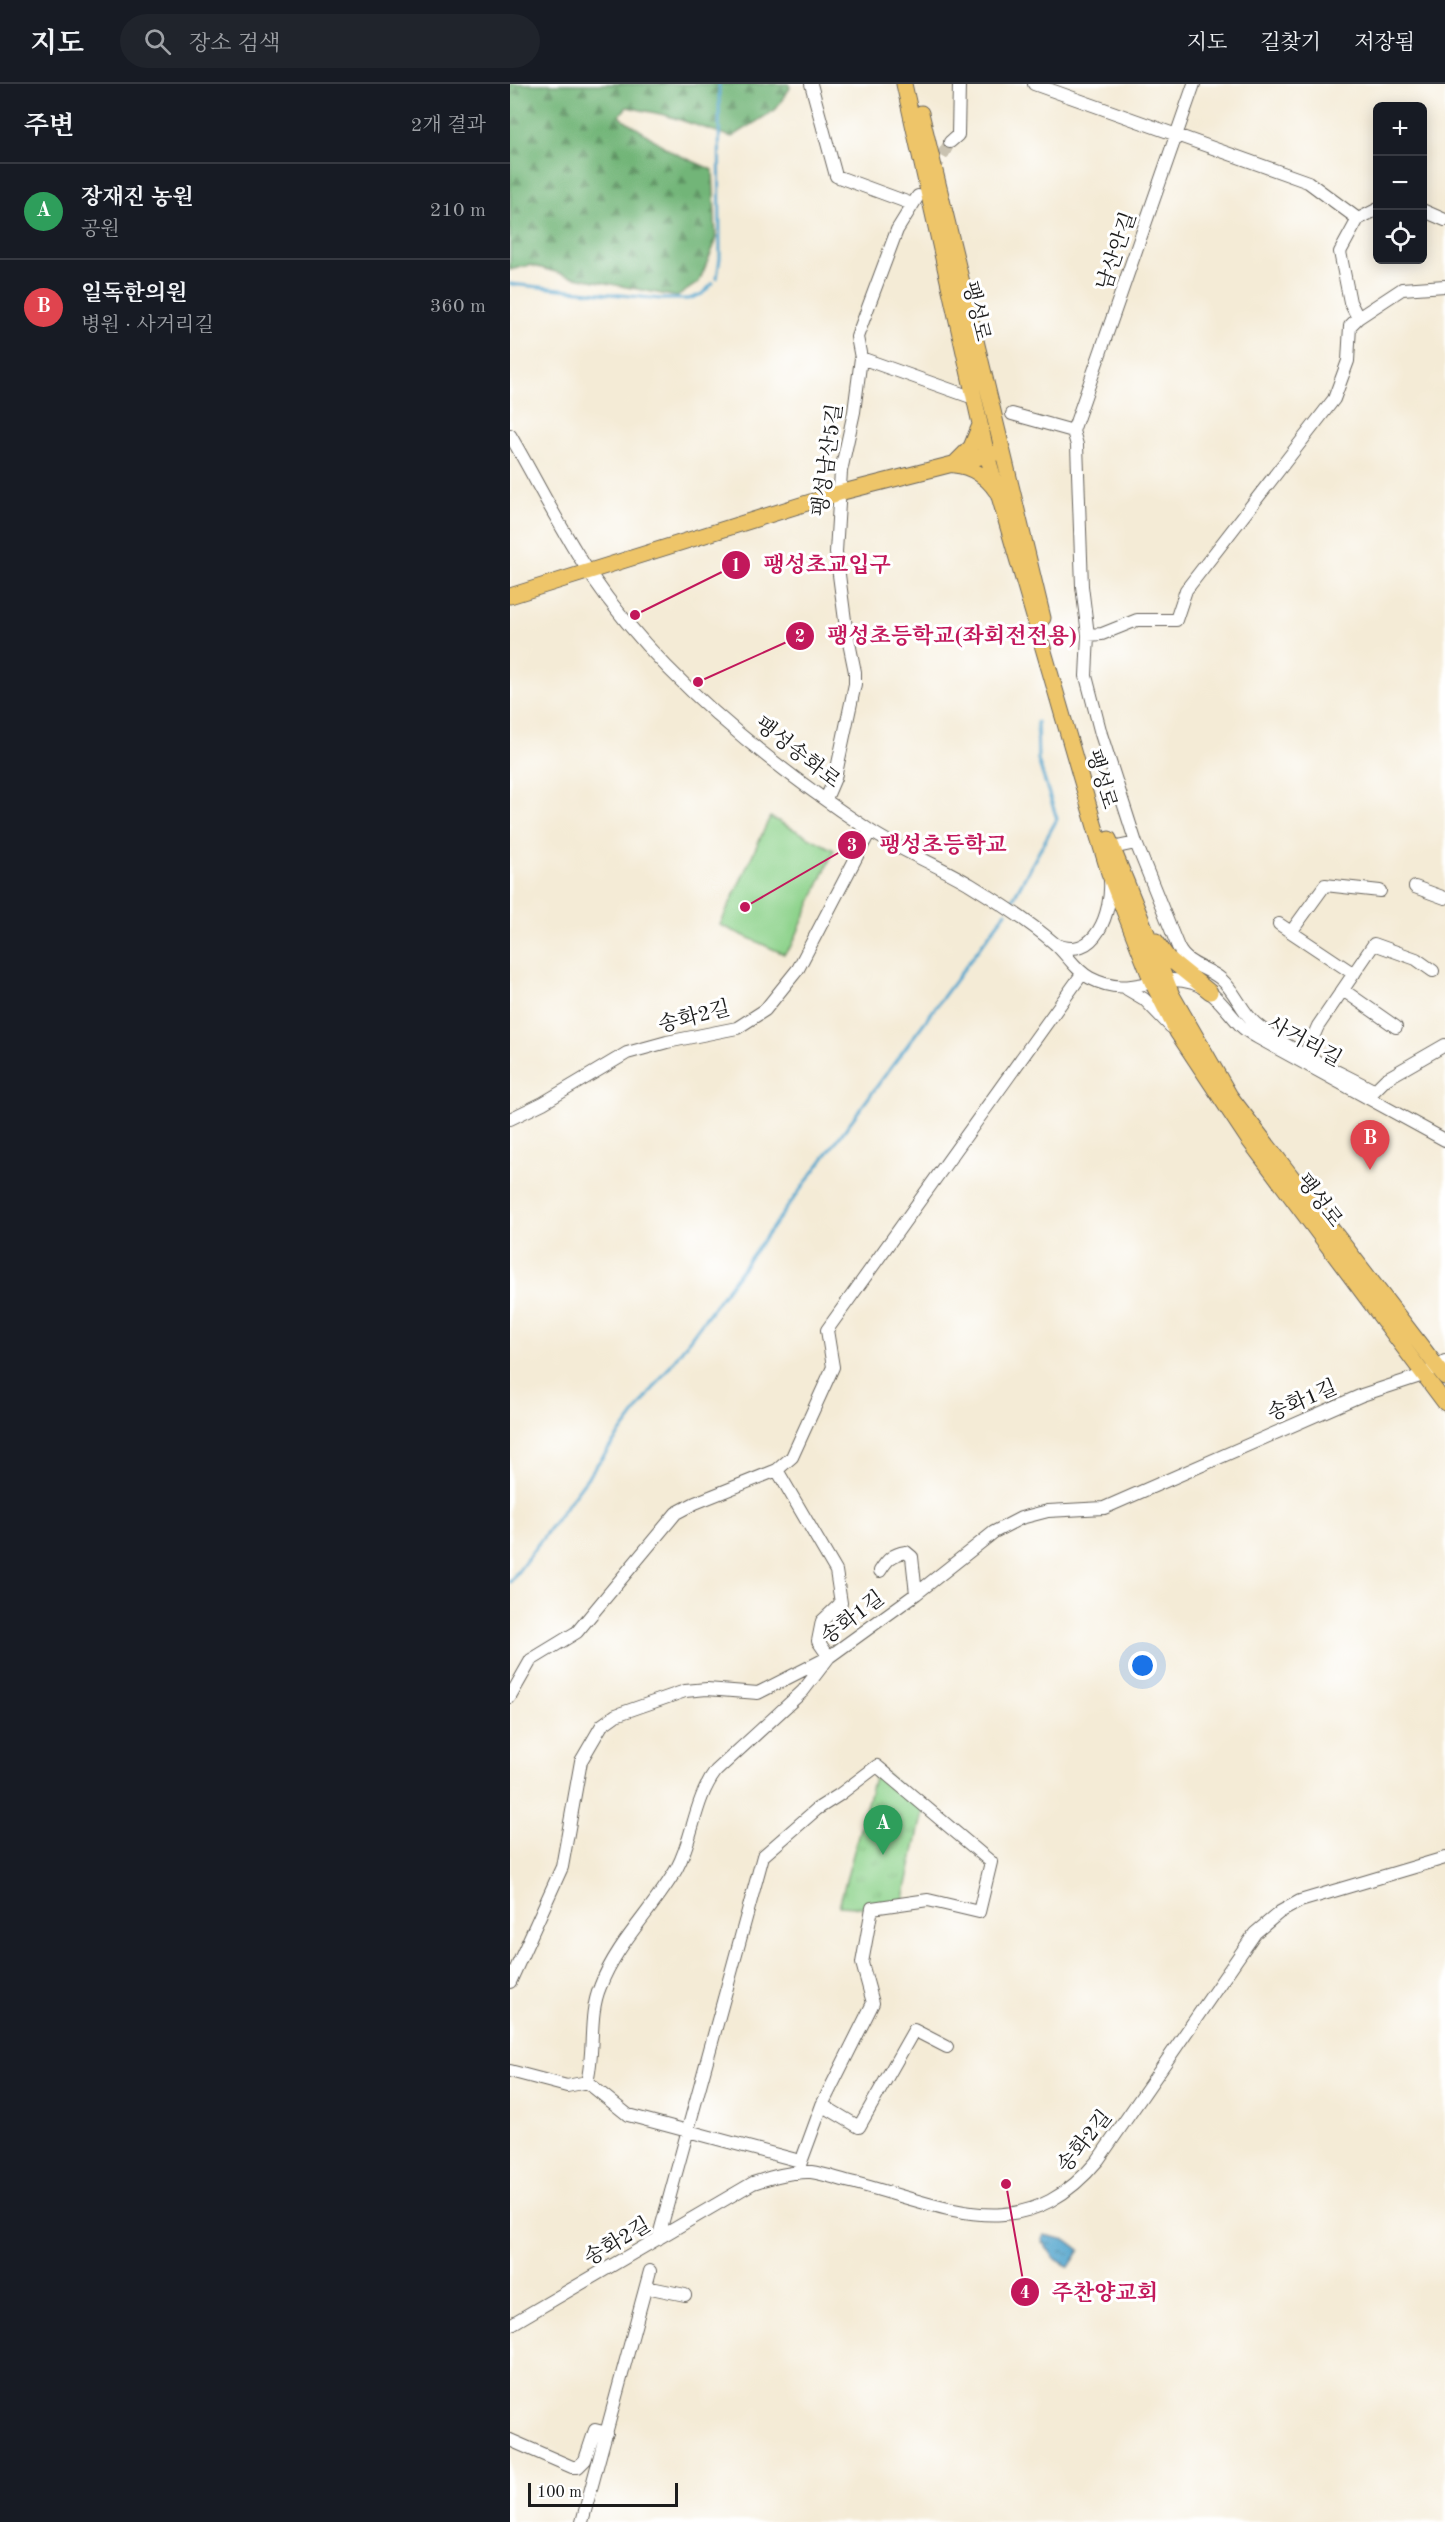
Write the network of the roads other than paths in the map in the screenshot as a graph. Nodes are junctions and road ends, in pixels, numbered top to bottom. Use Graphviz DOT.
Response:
graph roads {
  1 [pos="811,84"];
  2 [pos="904,84"];
  3 [pos="914,84"];
  4 [pos="959,84"];
  5 [pos="1034,84"];
  6 [pos="1194,84"];
  7 [pos="1176,136"];
  8 [pos="950,142"];
  9 [pos="1375,210"];
  10 [pos="1427,212"];
  11 [pos="1358,219"];
  12 [pos="1445,220"];
  13 [pos="1445,286"];
  14 [pos="1358,318"];
  15 [pos="861,358"];
  16 [pos="968,396"];
  17 [pos="1012,414"];
  18 [pos="980,423"];
  19 [pos="1073,431"];
  20 [pos="510,435"];
  21 [pos="1004,451"];
  22 [pos="987,455"];
  23 [pos="951,465"];
  24 [pos="839,493"];
  25 [pos="999,496"];
  26 [pos="589,573"];
  27 [pos="510,596"];
  28 [pos="1088,635"];
  29 [pos="826,799"];
  30 [pos="870,831"];
  31 [pos="1137,843"];
  32 [pos="1112,848"];
  33 [pos="1110,873"];
  34 [pos="1415,887"];
  35 [pos="1380,891"];
  36 [pos="1445,898"];
  37 [pos="1279,924"];
  38 [pos="1146,927"];
  39 [pos="1292,932"];
  40 [pos="1054,943"];
  41 [pos="1434,971"];
  42 [pos="1082,974"];
  43 [pos="1353,974"];
  44 [pos="1159,981"];
  45 [pos="1127,988"];
  46 [pos="1343,990"];
  47 [pos="1210,992"];
  48 [pos="1396,1027"];
  49 [pos="1176,1032"];
  50 [pos="1445,1045"];
  51 [pos="1306,1053"];
  52 [pos="1370,1094"];
  53 [pos="510,1119"];
  54 [pos="1444,1140"];
  55 [pos="1442,1368"];
  56 [pos="1423,1375"];
  57 [pos="1445,1403"];
  58 [pos="777,1470"];
  59 [pos="880,1571"];
  60 [pos="916,1594"];
  61 [pos="829,1657"];
  62 [pos="510,1697"];
  63 [pos="1445,1858"];
  64 [pos="510,1982"];
  65 [pos="947,2047"];
  66 [pos="510,2071"];
  67 [pos="587,2082"];
  68 [pos="822,2105"];
  69 [pos="687,2133"];
  70 [pos="799,2167"];
  71 [pos="658,2239"];
  72 [pos="650,2271"];
  73 [pos="646,2287"];
  74 [pos="686,2295"];
  75 [pos="510,2325"];
  76 [pos="607,2433"];
  77 [pos="510,2440"];
  78 [pos="582,2522"];
  1 -- 15 [label="street, 팽성남산5길"];
  2 -- 18 [label="main road, 팽성로"];
  3 -- 21 [label="main road, 팽성로"];
  4 -- 8 [label="street"];
  5 -- 7 [label="street"];
  6 -- 7 [label="street, 남산안길"];
  7 -- 11 [label="street"];
  7 -- 19 [label="street, 남산안길"];
  9 -- 11 [label="street"];
  10 -- 12 [label="street"];
  11 -- 14 [label="street"];
  13 -- 14 [label="street"];
  14 -- 28 [label="street"];
  15 -- 16 [label="street"];
  15 -- 24 [label="street, 팽성남산5길"];
  17 -- 19 [label="street"];
  18 -- 22 [label="main road, 팽성로"];
  18 -- 23 [label="main road"];
  19 -- 28 [label="street"];
  20 -- 26 [label="street, 팽성송화로"];
  21 -- 22 [label="main road"];
  21 -- 32 [label="main road, 팽성로"];
  22 -- 23 [label="main road"];
  22 -- 25 [label="main road, 팽성로"];
  23 -- 24 [label="main road"];
  23 -- 25 [label="main road"];
  24 -- 26 [label="main road"];
  24 -- 29 [label="street, 팽성남산5길"];
  25 -- 33 [label="main road, 팽성로"];
  26 -- 27 [label="main road"];
  26 -- 29 [label="street, 팽성송화로"];
  28 -- 31 [label="street"];
  29 -- 30 [label="street, 팽성송화로"];
  30 -- 40 [label="street, 팽성송화로"];
  30 -- 53 [label="street, 송화2길"];
  31 -- 32 [label="street"];
  31 -- 51 [label="street"];
  32 -- 38 [label="main road, 팽성로"];
  33 -- 40 [label="street"];
  33 -- 44 [label="main road, 팽성로"];
  34 -- 36 [label="street"];
  35 -- 39 [label="street"];
  37 -- 39 [label="street"];
  38 -- 44 [label="main road, 팽성로"];
  38 -- 47 [label="main road"];
  39 -- 43 [label="street"];
  40 -- 42 [label="street, 팽성송화로"];
  41 -- 43 [label="street"];
  42 -- 45 [label="street, 팽성송화로"];
  42 -- 58 [label="street"];
  43 -- 46 [label="street"];
  44 -- 45 [label="street, 팽성송화로"];
  44 -- 47 [label="street, 사거리길"];
  44 -- 49 [label="main road, 팽성로"];
  44 -- 55 [label="main road, 팽성로"];
  45 -- 49 [label="street"];
  46 -- 48 [label="street"];
  46 -- 51 [label="street"];
  47 -- 52 [label="street, 사거리길"];
  49 -- 56 [label="main road, 팽성로"];
  50 -- 52 [label="street"];
  51 -- 52 [label="street"];
  52 -- 54 [label="street, 사거리길"];
  55 -- 56 [label="street, 송화1길"];
  56 -- 57 [label="main road, 팽성로"];
  56 -- 60 [label="street, 송화1길"];
  58 -- 61 [label="street"];
  58 -- 62 [label="street"];
  59 -- 60 [label="street"];
  60 -- 61 [label="street, 송화1길"];
  61 -- 64 [label="street"];
  61 -- 67 [label="street, 송화1길"];
  63 -- 70 [label="street, 송화2길"];
  65 -- 68 [label="street"];
  66 -- 67 [label="street"];
  67 -- 69 [label="street"];
  68 -- 69 [label="street"];
  68 -- 70 [label="street"];
  69 -- 70 [label="street"];
  69 -- 71 [label="street"];
  70 -- 71 [label="street, 송화2길"];
  71 -- 75 [label="street, 송화2길"];
  72 -- 73 [label="street"];
  73 -- 74 [label="street"];
  73 -- 76 [label="street"];
  76 -- 77 [label="street"];
  76 -- 78 [label="street"];
}
